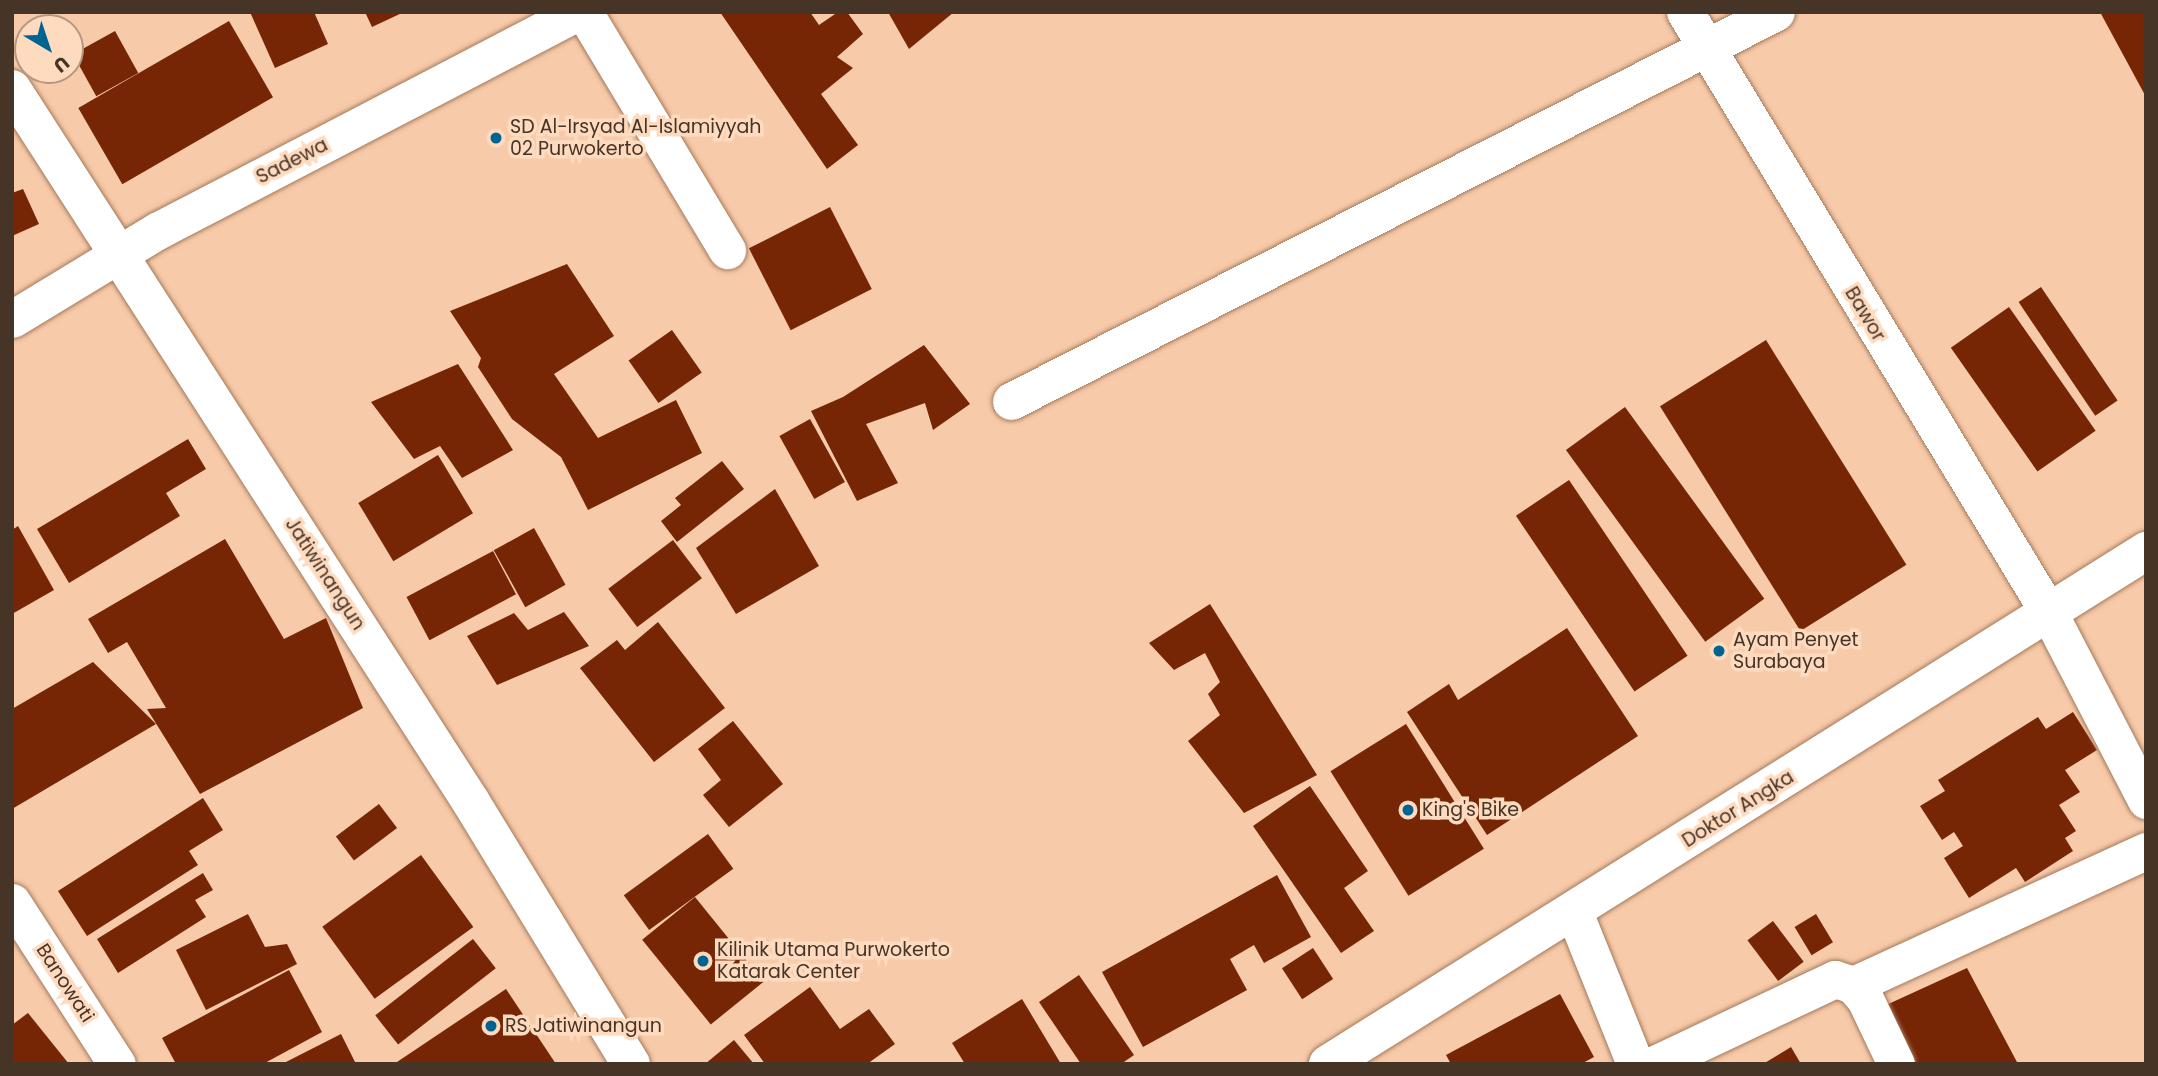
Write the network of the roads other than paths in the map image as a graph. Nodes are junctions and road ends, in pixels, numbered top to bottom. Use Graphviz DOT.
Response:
graph roads {
  1 [pos="577,12"];
  2 [pos="584,12"];
  3 [pos="1685,12"];
  4 [pos="1776,12"];
  5 [pos="1704,45"];
  6 [pos="12,89"];
  7 [pos="727,250"];
  8 [pos="119,252"];
  9 [pos="12,319"];
  10 [pos="1011,401"];
  11 [pos="2146,551"];
  12 [pos="2049,613"];
  13 [pos="2146,800"];
  14 [pos="2146,851"];
  15 [pos="12,902"];
  16 [pos="1574,912"];
  17 [pos="22,940"];
  18 [pos="1853,985"];
  19 [pos="117,1064"];
  20 [pos="631,1064"];
  21 [pos="1328,1064"];
  22 [pos="1635,1064"];
  23 [pos="1654,1064"];
  24 [pos="1896,1064"];
  1 -- 8 [label="street, Sadewa"];
  2 -- 7 [label="street"];
  3 -- 5 [label="street, Bawor"];
  4 -- 5 [label="street"];
  5 -- 10 [label="street"];
  5 -- 12 [label="street, Bawor"];
  6 -- 8 [label="street, Jatiwinangun"];
  8 -- 9 [label="street, Sadewa"];
  8 -- 20 [label="street, Jatiwinangun"];
  11 -- 12 [label="street, Doktor Angka"];
  12 -- 13 [label="street, Bawor"];
  12 -- 16 [label="street, Doktor Angka"];
  14 -- 18 [label="street"];
  15 -- 17 [label="street, Banowati"];
  16 -- 21 [label="street, Doktor Angka"];
  16 -- 22 [label="street"];
  17 -- 19 [label="street, Banowati"];
  18 -- 23 [label="street"];
  18 -- 24 [label="street"];
}
